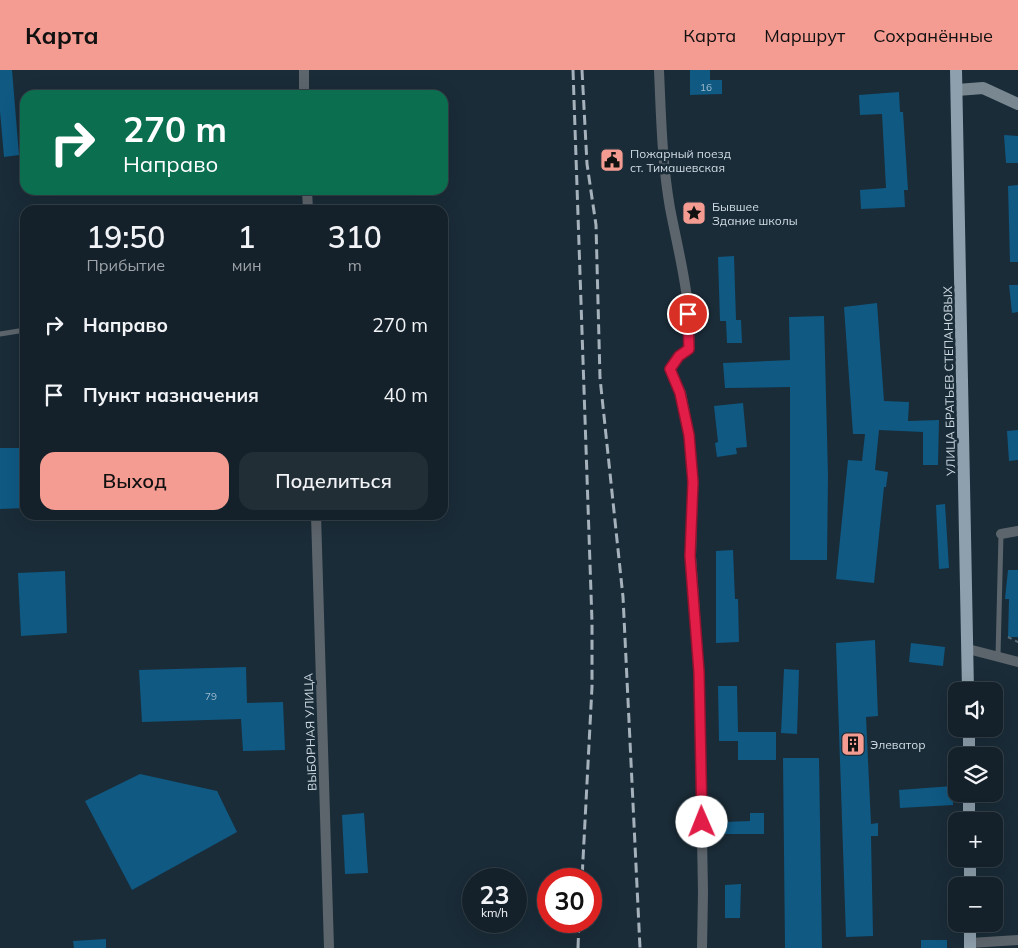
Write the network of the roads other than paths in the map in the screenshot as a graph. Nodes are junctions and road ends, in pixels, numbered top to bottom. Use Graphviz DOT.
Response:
graph roads {
  1 [pos="304,70"];
  2 [pos="659,70"];
  3 [pos="956,70"];
  4 [pos="304,90"];
  5 [pos="957,90"];
  6 [pos="1018,104"];
  7 [pos="20,331"];
  8 [pos="0,334"];
  9 [pos="316,520"];
  10 [pos="1018,531"];
  11 [pos="1001,534"];
  12 [pos="968,649"];
  13 [pos="998,656"];
  14 [pos="1018,662"];
  15 [pos="968,682"];
  16 [pos="970,932"];
  17 [pos="1018,940"];
  18 [pos="970,945"];
  19 [pos="329,948"];
  20 [pos="702,948"];
  1 -- 4 [label="street"];
  2 -- 20 [label="street"];
  3 -- 5 [label="main road, УЛИЦА БРАТЬЕВ СТЕПАНОВЫХ"];
  5 -- 6 [label="main road"];
  5 -- 12 [label="main road, УЛИЦА БРАТЬЕВ СТЕПАНОВЫХ"];
  7 -- 8 [label="lane"];
  9 -- 19 [label="street, ВЫБОРНАЯ УЛИЦА"];
  10 -- 11 [label="street"];
  11 -- 13 [label="lane"];
  12 -- 13 [label="street"];
  12 -- 15 [label="main road, УЛИЦА БРАТЬЕВ СТЕПАНОВЫХ"];
  13 -- 14 [label="street"];
  16 -- 18 [label="main road"];
  17 -- 18 [label="street"];
}
